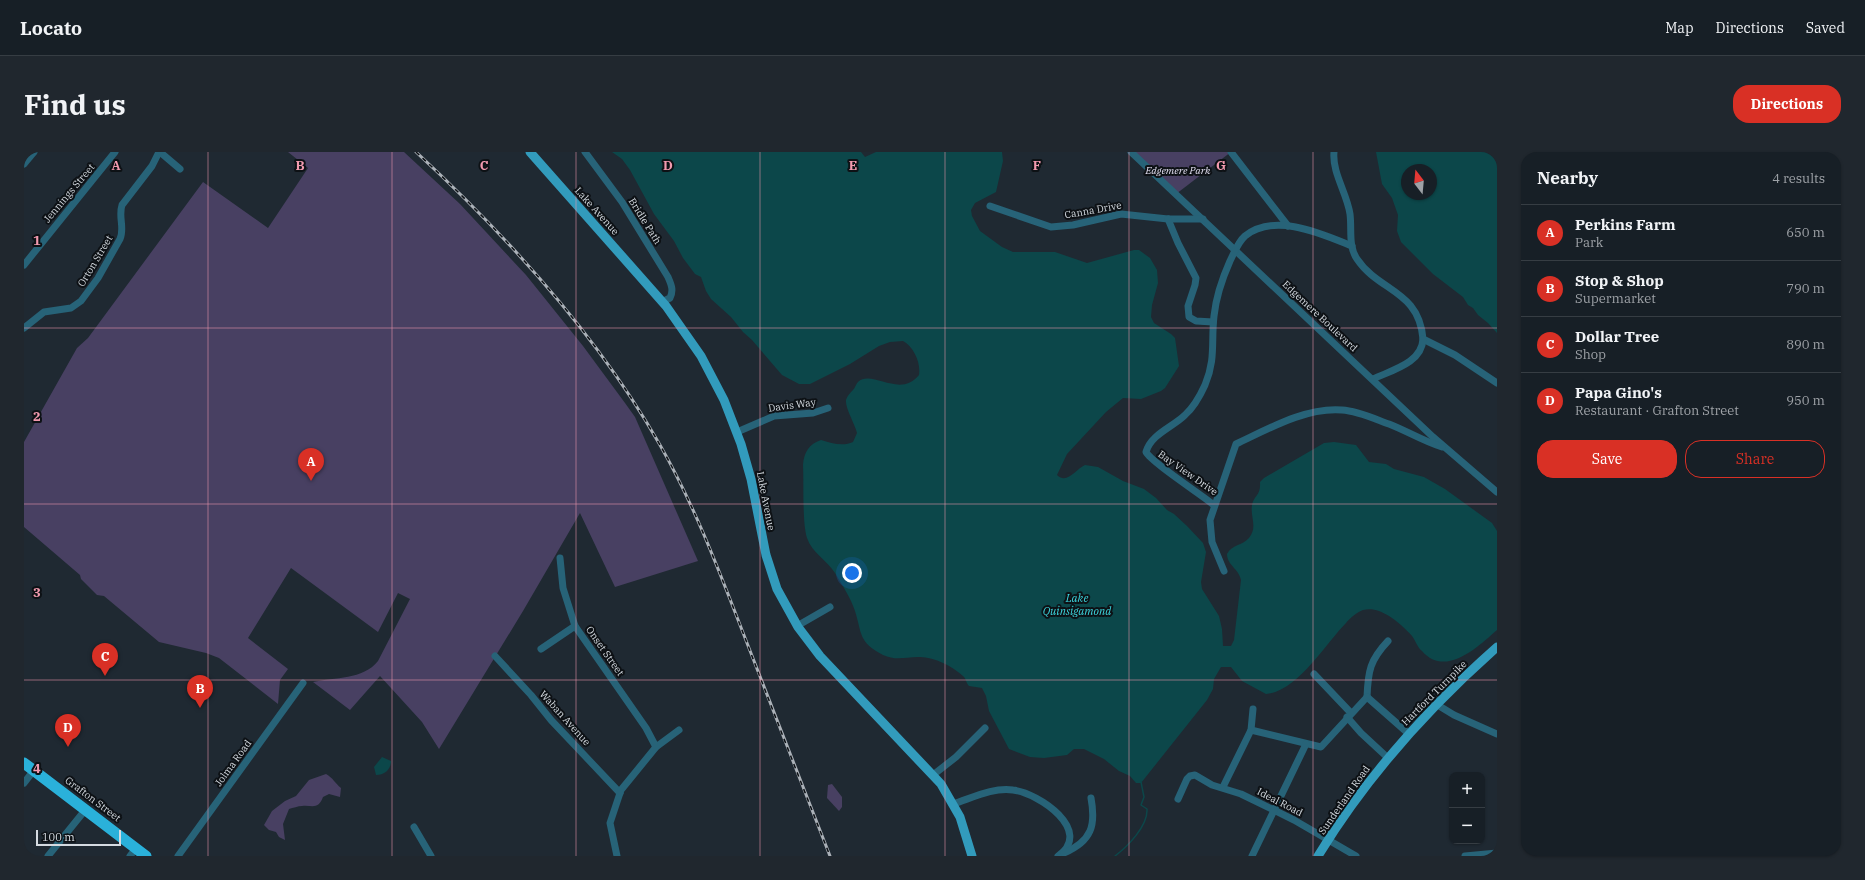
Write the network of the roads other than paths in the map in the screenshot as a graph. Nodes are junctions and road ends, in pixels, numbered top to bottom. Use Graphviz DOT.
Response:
graph roads {
  1 [pos="34,152"];
  2 [pos="115,152"];
  3 [pos="160,152"];
  4 [pos="530,152"];
  5 [pos="585,152"];
  6 [pos="1131,152"];
  7 [pos="1231,152"];
  8 [pos="1334,152"];
  9 [pos="24,164"];
  10 [pos="180,169"];
  11 [pos="990,206"];
  12 [pos="1168,219"];
  13 [pos="1203,219"];
  14 [pos="1288,226"];
  15 [pos="1352,246"];
  16 [pos="1236,250"];
  17 [pos="24,265"];
  18 [pos="662,302"];
  19 [pos="1213,322"];
  20 [pos="24,328"];
  21 [pos="1424,339"];
  22 [pos="1373,379"];
  23 [pos="1497,383"];
  24 [pos="828,408"];
  25 [pos="737,432"];
  26 [pos="1445,448"];
  27 [pos="1497,492"];
  28 [pos="1214,505"];
  29 [pos="560,558"];
  30 [pos="1224,571"];
  31 [pos="830,607"];
  32 [pos="575,626"];
  33 [pos="797,626"];
  34 [pos="1388,641"];
  35 [pos="1497,647"];
  36 [pos="541,648"];
  37 [pos="495,656"];
  38 [pos="1314,674"];
  39 [pos="303,683"];
  40 [pos="1366,697"];
  41 [pos="1436,704"];
  42 [pos="1253,709"];
  43 [pos="1349,715"];
  44 [pos="985,728"];
  45 [pos="679,730"];
  46 [pos="1251,730"];
  47 [pos="1409,734"];
  48 [pos="1497,734"];
  49 [pos="1306,744"];
  50 [pos="656,747"];
  51 [pos="1388,758"];
  52 [pos="24,763"];
  53 [pos="34,770"];
  54 [pos="933,775"];
  55 [pos="24,783"];
  56 [pos="1224,787"];
  57 [pos="620,793"];
  58 [pos="1091,798"];
  59 [pos="1178,798"];
  60 [pos="953,804"];
  61 [pos="86,808"];
  62 [pos="1274,811"];
  63 [pos="414,827"];
  64 [pos="1329,840"];
  65 [pos="133,852"];
  66 [pos="1497,853"];
  67 [pos="618,854"];
  68 [pos="1059,855"];
  69 [pos="48,856"];
  70 [pos="146,856"];
  71 [pos="178,856"];
  72 [pos="431,856"];
  73 [pos="972,856"];
  74 [pos="1252,856"];
  75 [pos="1318,856"];
  76 [pos="1356,856"];
  77 [pos="1465,856"];
  1 -- 9 [label="street"];
  2 -- 17 [label="street, Jennings Street"];
  3 -- 10 [label="street"];
  3 -- 20 [label="street, Orton Street"];
  4 -- 18 [label="main road, Lake Avenue"];
  5 -- 18 [label="street, Bridle Path"];
  6 -- 13 [label="street, Edgemere Boulevard"];
  7 -- 14 [label="street"];
  8 -- 15 [label="street"];
  11 -- 12 [label="street, Canna Drive"];
  12 -- 13 [label="street, Canna Drive"];
  12 -- 19 [label="street"];
  13 -- 16 [label="street, Edgemere Boulevard"];
  14 -- 15 [label="street, Bay View Drive"];
  14 -- 16 [label="street, Bay View Drive"];
  15 -- 21 [label="street"];
  16 -- 19 [label="street, Bay View Drive"];
  16 -- 22 [label="street, Edgemere Boulevard"];
  18 -- 25 [label="main road, Lake Avenue"];
  19 -- 28 [label="street, Bay View Drive"];
  21 -- 22 [label="street"];
  21 -- 23 [label="street"];
  22 -- 26 [label="street, Edgemere Boulevard"];
  24 -- 25 [label="street, Davis Way"];
  25 -- 33 [label="main road, Lake Avenue"];
  26 -- 27 [label="street, Edgemere Boulevard"];
  26 -- 28 [label="street, Bay View Drive"];
  28 -- 30 [label="street"];
  29 -- 32 [label="street, Onset Street"];
  31 -- 33 [label="street"];
  32 -- 36 [label="street"];
  32 -- 50 [label="street, Onset Street"];
  33 -- 54 [label="main road, Lake Avenue"];
  34 -- 40 [label="street"];
  35 -- 41 [label="main road, Hartford Turnpike"];
  37 -- 57 [label="street, Waban Avenue"];
  38 -- 43 [label="street"];
  39 -- 71 [label="street, Jolma Road"];
  40 -- 43 [label="street"];
  40 -- 47 [label="street"];
  41 -- 47 [label="main road, Hartford Turnpike"];
  41 -- 48 [label="street"];
  42 -- 46 [label="street"];
  43 -- 49 [label="street"];
  43 -- 51 [label="street"];
  44 -- 54 [label="street"];
  45 -- 50 [label="street"];
  46 -- 49 [label="street"];
  46 -- 56 [label="street"];
  47 -- 51 [label="main road, Hartford Turnpike"];
  49 -- 62 [label="street"];
  50 -- 57 [label="street"];
  51 -- 64 [label="main road, Sunderland Road"];
  52 -- 53 [label="highway, Grafton Street"];
  53 -- 55 [label="street"];
  53 -- 61 [label="highway, Grafton Street"];
  54 -- 60 [label="main road, Lake Avenue"];
  56 -- 59 [label="street, Ideal Road"];
  56 -- 62 [label="street, Ideal Road"];
  57 -- 67 [label="street"];
  58 -- 68 [label="street"];
  60 -- 68 [label="street"];
  60 -- 73 [label="main road, Lake Avenue"];
  61 -- 65 [label="highway, Grafton Street"];
  61 -- 69 [label="street"];
  62 -- 64 [label="street, Ideal Road"];
  62 -- 74 [label="street"];
  63 -- 72 [label="street"];
  64 -- 75 [label="main road, Sunderland Road"];
  64 -- 76 [label="street, Ideal Road"];
  65 -- 70 [label="highway, Grafton Street"];
  66 -- 77 [label="street"];
}
